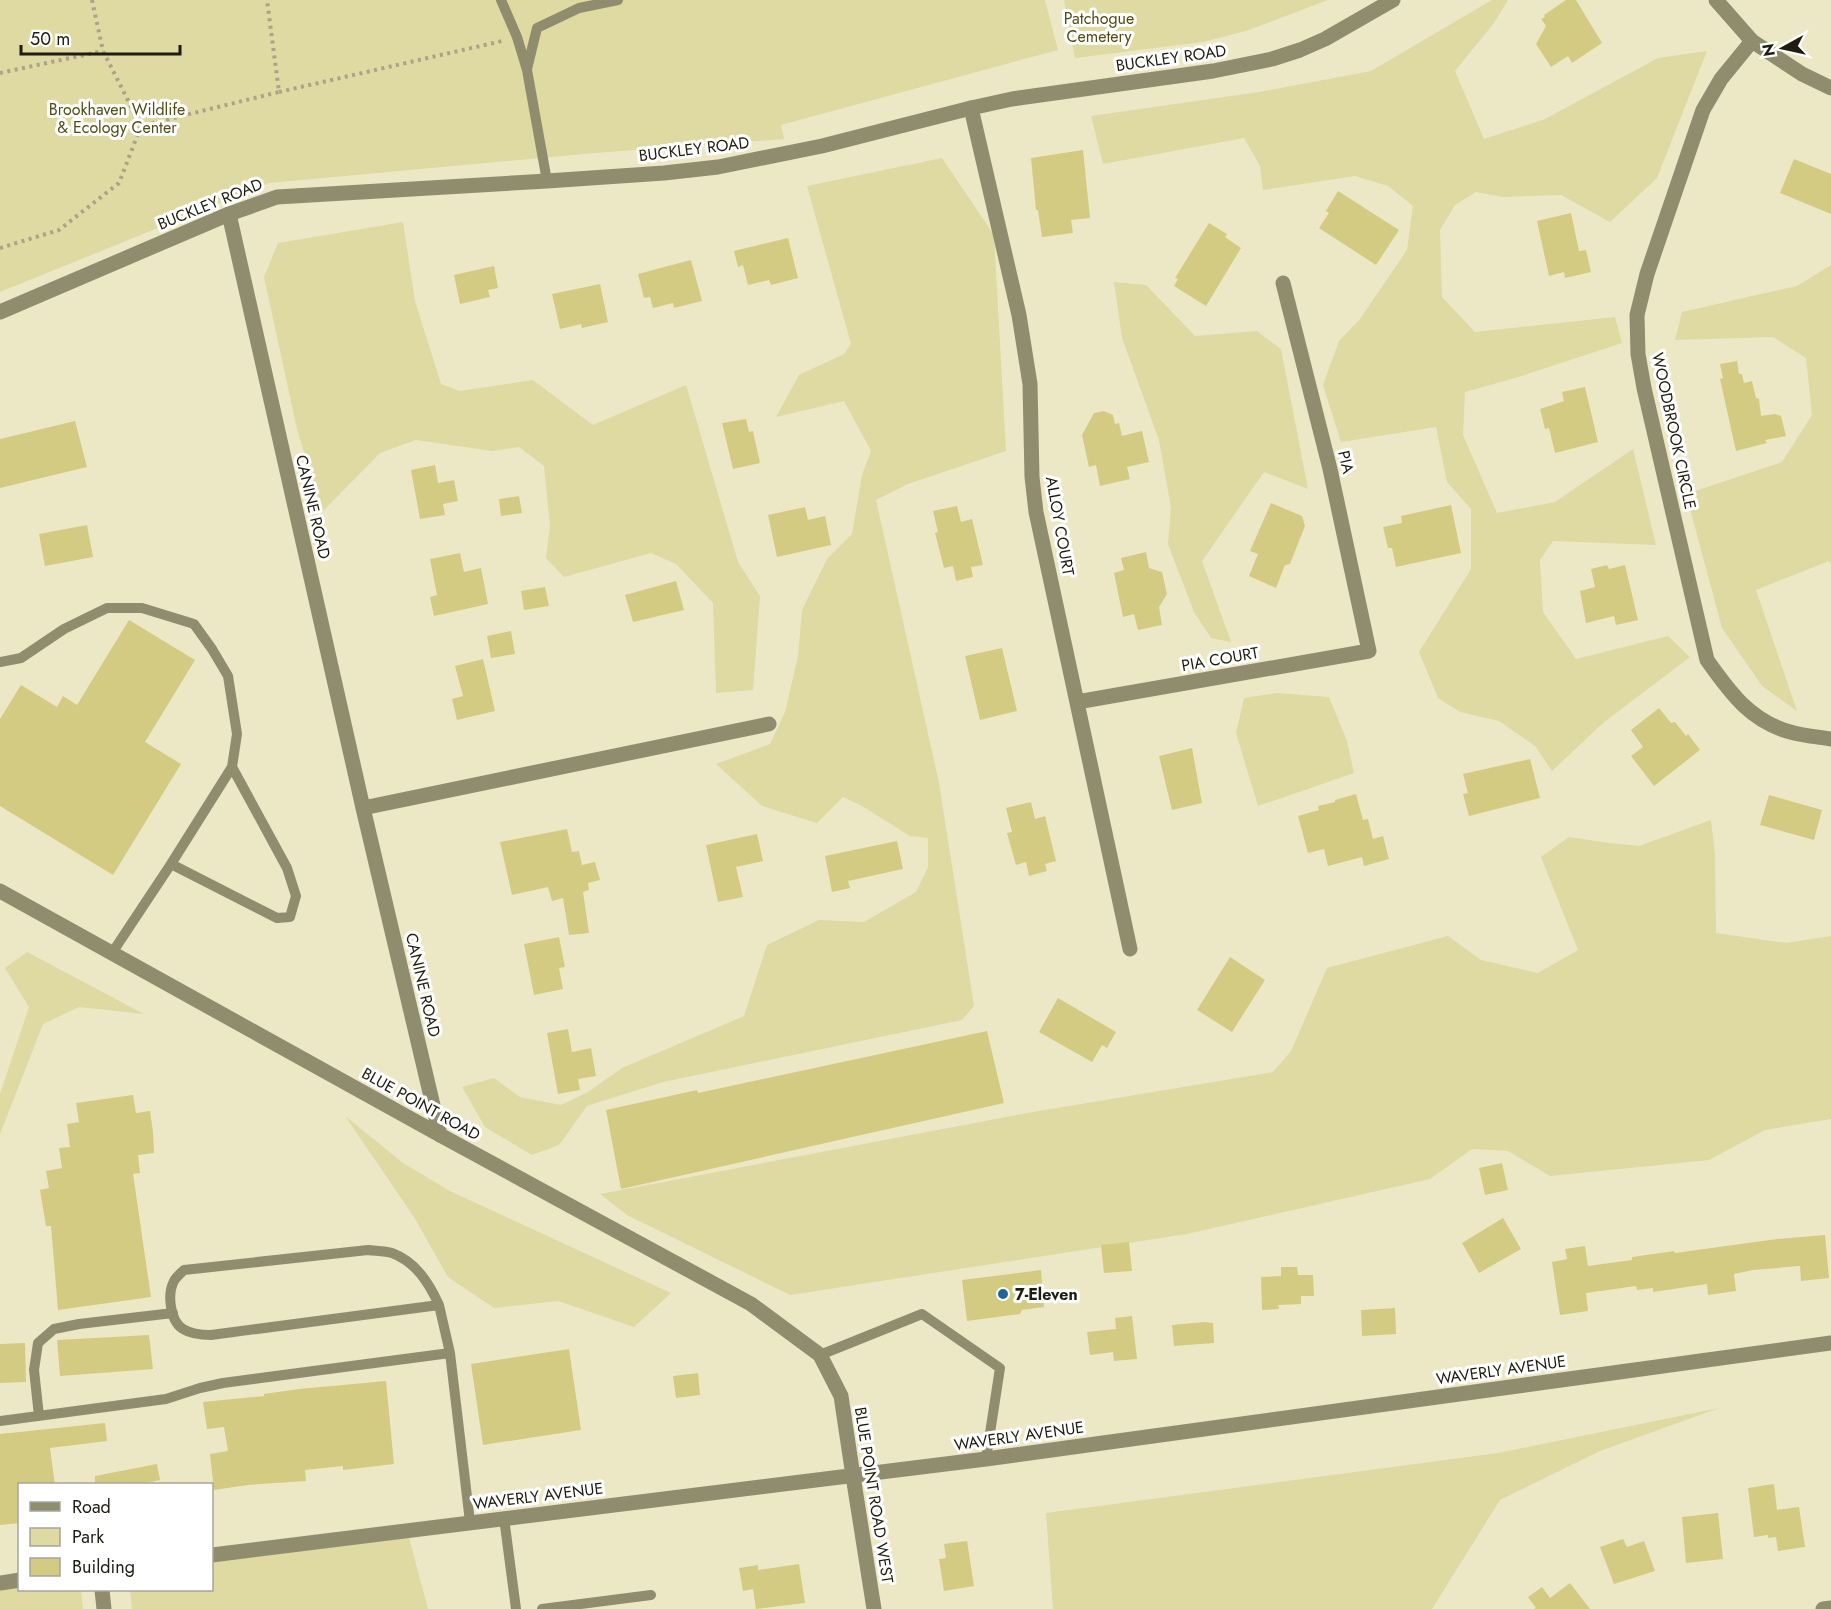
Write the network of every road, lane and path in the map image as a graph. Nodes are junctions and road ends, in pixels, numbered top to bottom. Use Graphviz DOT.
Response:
graph roads {
  1 [pos="92,0"];
  2 [pos="267,0"];
  3 [pos="501,0"];
  4 [pos="618,0"];
  5 [pos="1393,0"];
  6 [pos="1716,0"];
  7 [pos="517,37"];
  8 [pos="1752,41"];
  9 [pos="103,51"];
  10 [pos="527,70"];
  11 [pos="0,73"];
  12 [pos="1831,88"];
  13 [pos="279,92"];
  14 [pos="970,108"];
  15 [pos="141,126"];
  16 [pos="547,181"];
  17 [pos="229,214"];
  18 [pos="0,248"];
  19 [pos="1283,283"];
  20 [pos="0,312"];
  21 [pos="1369,651"];
  22 [pos="0,662"];
  23 [pos="1077,702"];
  24 [pos="769,724"];
  25 [pos="1831,739"];
  26 [pos="232,767"];
  27 [pos="363,808"];
  28 [pos="171,864"];
  29 [pos="0,891"];
  30 [pos="1130,949"];
  31 [pos="112,953"];
  32 [pos="440,1135"];
  33 [pos="439,1305"];
  34 [pos="173,1313"];
  35 [pos="1831,1343"];
  36 [pos="450,1353"];
  37 [pos="820,1355"];
  38 [pos="39,1416"];
  39 [pos="0,1421"];
  40 [pos="986,1459"];
  41 [pos="853,1476"];
  42 [pos="504,1518"];
  43 [pos="470,1522"];
  44 [pos="213,1555"];
  45 [pos="18,1580"];
  46 [pos="0,1583"];
  47 [pos="102,1591"];
  48 [pos="651,1594"];
  49 [pos="1831,1608"];
  50 [pos="104,1609"];
  51 [pos="516,1609"];
  52 [pos="542,1609"];
  53 [pos="874,1609"];
  54 [pos="1823,1609"];
  1 -- 9 [label="path"];
  2 -- 13 [label="path"];
  3 -- 7 [label="lane"];
  4 -- 10 [label="lane"];
  5 -- 14 [label="street, BUCKLEY ROAD"];
  6 -- 8 [label="street"];
  7 -- 10 [label="lane"];
  7 -- 13 [label="path"];
  8 -- 12 [label="street"];
  8 -- 25 [label="street, WOODBROOK CIRCLE"];
  9 -- 11 [label="path"];
  9 -- 15 [label="path"];
  10 -- 16 [label="lane"];
  13 -- 15 [label="path"];
  14 -- 16 [label="street, BUCKLEY ROAD"];
  14 -- 23 [label="street, ALLOY COURT"];
  15 -- 18 [label="path"];
  16 -- 17 [label="street, BUCKLEY ROAD"];
  17 -- 20 [label="street, BUCKLEY ROAD"];
  17 -- 27 [label="street, CANINE ROAD"];
  19 -- 21 [label="street, PIA"];
  21 -- 23 [label="street, PIA COURT"];
  22 -- 26 [label="lane"];
  23 -- 30 [label="street, ALLOY COURT"];
  24 -- 27 [label="street"];
  26 -- 28 [label="lane"];
  26 -- 28 [label="lane"];
  27 -- 32 [label="street, CANINE ROAD"];
  28 -- 31 [label="lane"];
  29 -- 31 [label="street, BLUE POINT ROAD"];
  31 -- 32 [label="street, BLUE POINT ROAD"];
  32 -- 37 [label="street, BLUE POINT ROAD"];
  33 -- 34 [label="lane"];
  33 -- 34 [label="lane"];
  33 -- 36 [label="lane"];
  34 -- 38 [label="lane"];
  35 -- 40 [label="street, WAVERLY AVENUE"];
  36 -- 38 [label="lane"];
  36 -- 43 [label="lane"];
  37 -- 40 [label="lane"];
  37 -- 41 [label="street, BLUE POINT ROAD WEST"];
  38 -- 39 [label="lane"];
  40 -- 41 [label="street, WAVERLY AVENUE"];
  41 -- 42 [label="street, WAVERLY AVENUE"];
  41 -- 53 [label="street, BLUE POINT ROAD WEST"];
  42 -- 43 [label="street, WAVERLY AVENUE"];
  42 -- 51 [label="lane"];
  43 -- 44 [label="street, WAVERLY AVENUE"];
  45 -- 46 [label="street"];
  47 -- 50 [label="street"];
  48 -- 52 [label="lane"];
  49 -- 54 [label="street"];
}
